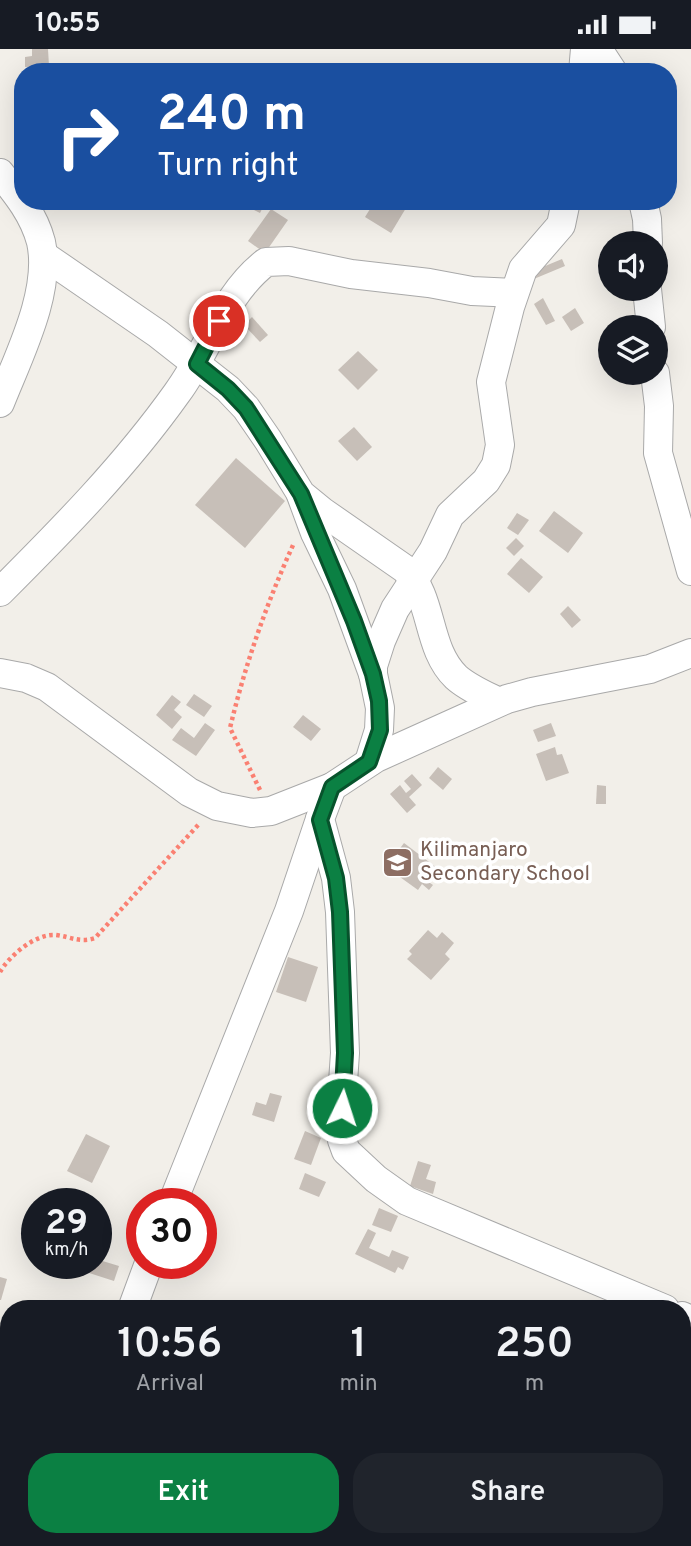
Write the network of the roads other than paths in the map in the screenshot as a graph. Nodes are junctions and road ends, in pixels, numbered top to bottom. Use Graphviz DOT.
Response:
graph roads {
  1 [pos="0,173"];
  2 [pos="14,193"];
  3 [pos="26,210"];
  4 [pos="564,210"];
  5 [pos="645,210"];
  6 [pos="648,231"];
  7 [pos="43,255"];
  8 [pos="514,293"];
  9 [pos="197,364"];
  10 [pos="656,385"];
  11 [pos="0,403"];
  12 [pos="304,504"];
  13 [pos="691,571"];
  14 [pos="414,578"];
  15 [pos="0,592"];
  16 [pos="0,651"];
  17 [pos="691,653"];
  18 [pos="373,674"];
  19 [pos="13,675"];
  20 [pos="499,702"];
  21 [pos="369,762"];
  22 [pos="332,787"];
  23 [pos="320,820"];
  24 [pos="178,1188"];
  25 [pos="143,1279"];
  26 [pos="135,1300"];
  27 [pos="644,1300"];
  1 -- 2 [label="street"];
  3 -- 7 [label="street"];
  4 -- 8 [label="street"];
  5 -- 6 [label="street"];
  7 -- 9 [label="street"];
  7 -- 11 [label="street"];
  8 -- 9 [label="street"];
  8 -- 14 [label="street"];
  9 -- 12 [label="street"];
  9 -- 15 [label="street"];
  10 -- 13 [label="street"];
  12 -- 14 [label="street"];
  12 -- 18 [label="street"];
  14 -- 18 [label="street"];
  14 -- 20 [label="street"];
  16 -- 19 [label="street"];
  17 -- 20 [label="street"];
  18 -- 21 [label="street"];
  19 -- 22 [label="street"];
  20 -- 21 [label="street"];
  21 -- 22 [label="street"];
  22 -- 23 [label="street"];
  23 -- 24 [label="street"];
  23 -- 27 [label="street"];
  25 -- 26 [label="street"];
}
